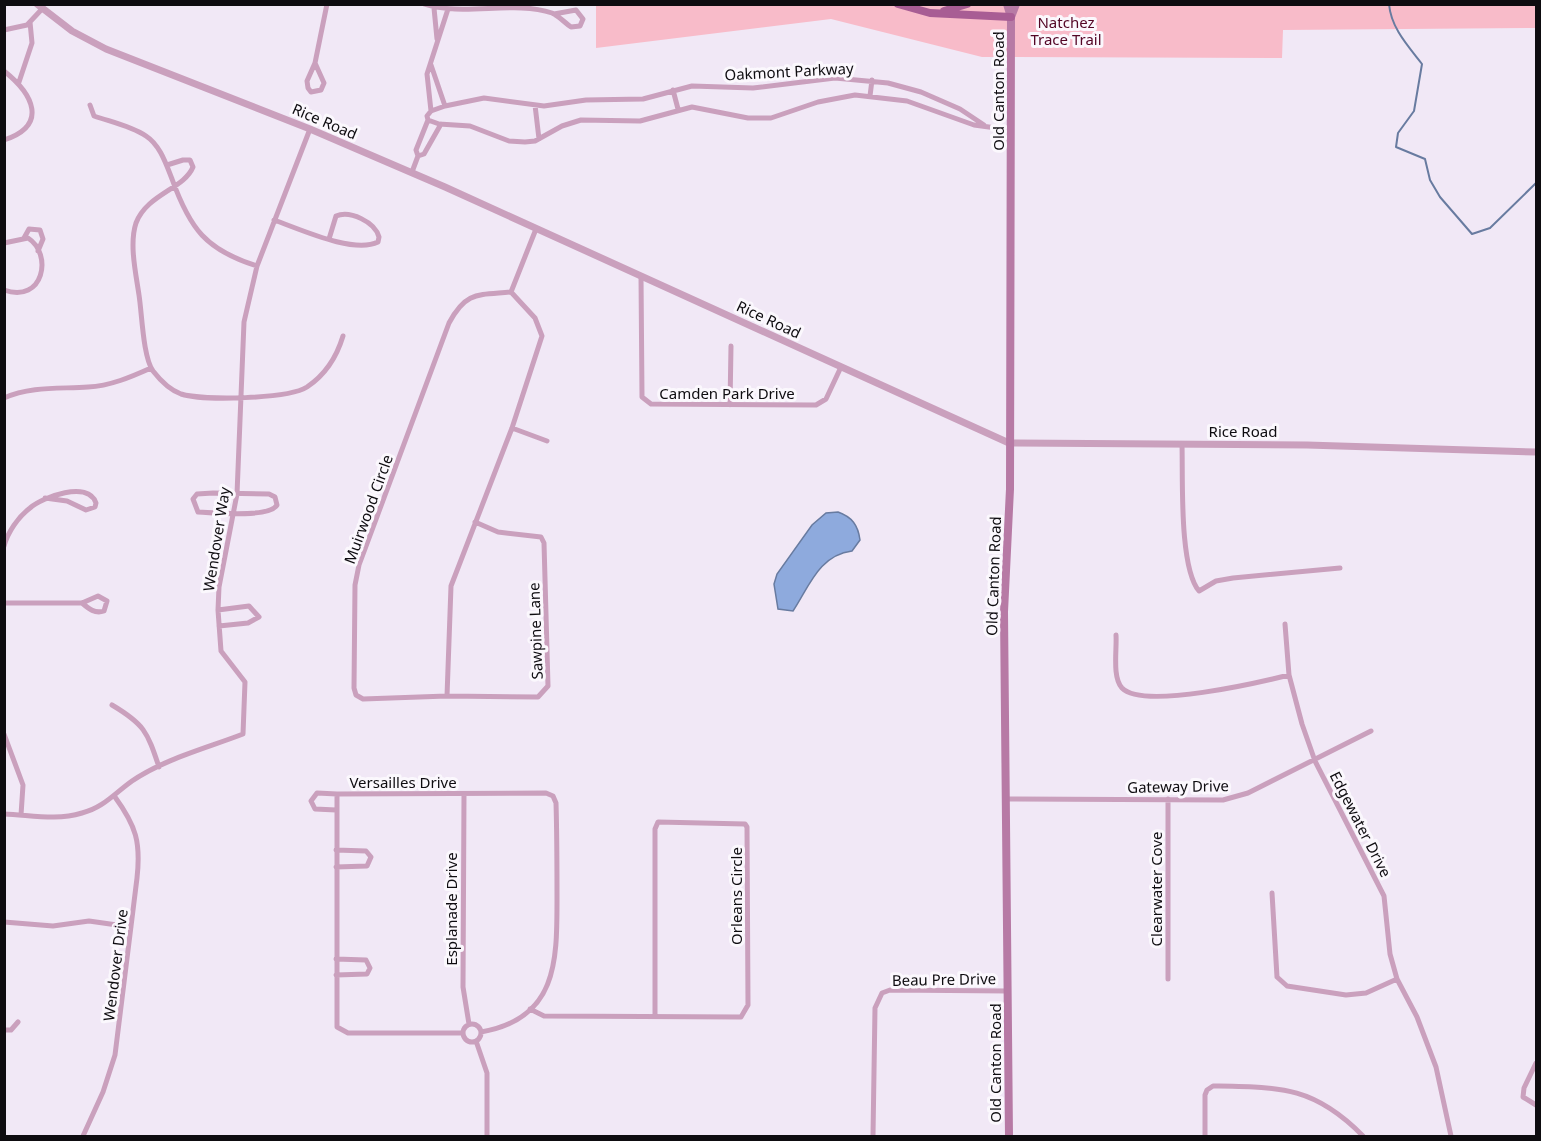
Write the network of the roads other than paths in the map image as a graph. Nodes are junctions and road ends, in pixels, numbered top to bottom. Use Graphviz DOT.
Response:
graph roads {
  1 [pos="327,4"];
  2 [pos="424,4"];
  3 [pos="898,4"];
  4 [pos="967,4"];
  5 [pos="1006,4"];
  6 [pos="1016,4"];
  7 [pos="40,7"];
  8 [pos="434,8"];
  9 [pos="448,9"];
  10 [pos="930,13"];
  11 [pos="554,14"];
  12 [pos="1011,17"];
  13 [pos="30,21"];
  14 [pos="4,30"];
  15 [pos="437,39"];
  16 [pos="315,63"];
  17 [pos="431,65"];
  18 [pos="4,71"];
  19 [pos="872,80"];
  20 [pos="19,82"];
  21 [pos="673,90"];
  22 [pos="923,93"];
  23 [pos="870,96"];
  24 [pos="90,105"];
  25 [pos="535,105"];
  26 [pos="919,105"];
  27 [pos="445,106"];
  28 [pos="678,109"];
  29 [pos="431,111"];
  30 [pos="428,120"];
  31 [pos="441,124"];
  32 [pos="984,125"];
  33 [pos="310,129"];
  34 [pos="1011,130"];
  35 [pos="539,139"];
  36 [pos="4,140"];
  37 [pos="418,156"];
  38 [pos="167,165"];
  39 [pos="412,172"];
  40 [pos="174,184"];
  41 [pos="274,220"];
  42 [pos="536,229"];
  43 [pos="24,238"];
  44 [pos="329,239"];
  45 [pos="4,243"];
  46 [pos="37,251"];
  47 [pos="258,266"];
  48 [pos="641,276"];
  49 [pos="4,290"];
  50 [pos="511,292"];
  51 [pos="344,336"];
  52 [pos="731,346"];
  53 [pos="841,367"];
  54 [pos="151,369"];
  55 [pos="243,396"];
  56 [pos="4,398"];
  57 [pos="730,405"];
  58 [pos="512,428"];
  59 [pos="547,441"];
  60 [pos="1010,443"];
  61 [pos="1182,444"];
  62 [pos="1536,452"];
  63 [pos="237,494"];
  64 [pos="45,498"];
  65 [pos="233,513"];
  66 [pos="475,522"];
  67 [pos="4,546"];
  68 [pos="1340,568"];
  69 [pos="4,603"];
  70 [pos="82,603"];
  71 [pos="218,610"];
  72 [pos="1285,624"];
  73 [pos="219,627"];
  74 [pos="1116,635"];
  75 [pos="1289,675"];
  76 [pos="447,696"];
  77 [pos="112,705"];
  78 [pos="1371,731"];
  79 [pos="4,734"];
  80 [pos="1315,761"];
  81 [pos="159,766"];
  82 [pos="337,794"];
  83 [pos="464,794"];
  84 [pos="115,797"];
  85 [pos="1005,799"];
  86 [pos="1168,799"];
  87 [pos="336,810"];
  88 [pos="4,814"];
  89 [pos="21,815"];
  90 [pos="336,850"];
  91 [pos="336,867"];
  92 [pos="1272,894"];
  93 [pos="4,922"];
  94 [pos="131,927"];
  95 [pos="336,959"];
  96 [pos="336,975"];
  97 [pos="1168,979"];
  98 [pos="1397,979"];
  99 [pos="1008,990"];
  100 [pos="530,1010"];
  101 [pos="655,1016"];
  102 [pos="18,1022"];
  103 [pos="469,1024"];
  104 [pos="4,1030"];
  105 [pos="481,1032"];
  106 [pos="462,1033"];
  107 [pos="476,1041"];
  108 [pos="1536,1063"];
  109 [pos="1536,1105"];
  110 [pos="83,1137"];
  111 [pos="487,1137"];
  112 [pos="873,1137"];
  113 [pos="1009,1137"];
  114 [pos="1205,1137"];
  115 [pos="1363,1137"];
  116 [pos="1451,1137"];
  1 -- 16 [label="street"];
  2 -- 8 [label="street"];
  3 -- 10 [label="main road"];
  4 -- 10 [label="main road"];
  5 -- 12 [label="main road, Old Canton Road"];
  6 -- 12 [label="main road, Old Canton Road"];
  7 -- 13 [label="street"];
  7 -- 33 [label="street, Rice Road"];
  8 -- 9 [label="street"];
  8 -- 15 [label="street"];
  9 -- 11 [label="street"];
  9 -- 15 [label="street"];
  10 -- 12 [label="main road"];
  11 -- 11 [label="street"];
  12 -- 34 [label="main road, Old Canton Road"];
  13 -- 14 [label="street"];
  13 -- 20 [label="street"];
  15 -- 17 [label="street"];
  16 -- 16 [label="street"];
  17 -- 27 [label="street"];
  17 -- 29 [label="street"];
  18 -- 20 [label="street"];
  19 -- 21 [label="street, Oakmont Parkway"];
  19 -- 22 [label="street, Oakmont Parkway"];
  19 -- 23 [label="street"];
  20 -- 36 [label="street"];
  21 -- 25 [label="street, Oakmont Parkway"];
  21 -- 28 [label="street"];
  22 -- 26 [label="street"];
  22 -- 32 [label="street, Oakmont Parkway"];
  23 -- 26 [label="street, Oakmont Parkway"];
  23 -- 28 [label="street, Oakmont Parkway"];
  24 -- 38 [label="street"];
  25 -- 27 [label="street, Oakmont Parkway"];
  25 -- 35 [label="street"];
  26 -- 32 [label="street, Oakmont Parkway"];
  27 -- 29 [label="street, Oakmont Parkway"];
  28 -- 35 [label="street, Oakmont Parkway"];
  29 -- 30 [label="street"];
  30 -- 31 [label="street, Oakmont Parkway"];
  30 -- 37 [label="street"];
  31 -- 35 [label="street, Oakmont Parkway"];
  31 -- 37 [label="street"];
  32 -- 34 [label="street, Oakmont Parkway"];
  33 -- 39 [label="street, Rice Road"];
  33 -- 41 [label="street, Wendover Way"];
  34 -- 60 [label="main road, Old Canton Road"];
  37 -- 39 [label="street"];
  38 -- 40 [label="street"];
  38 -- 40 [label="street"];
  39 -- 42 [label="street, Rice Road"];
  40 -- 47 [label="street"];
  40 -- 54 [label="street"];
  41 -- 44 [label="street"];
  41 -- 47 [label="street, Wendover Way"];
  42 -- 48 [label="street, Rice Road"];
  42 -- 50 [label="street"];
  43 -- 45 [label="street"];
  43 -- 46 [label="street"];
  43 -- 46 [label="street"];
  44 -- 44 [label="street"];
  46 -- 49 [label="street"];
  47 -- 55 [label="street, Wendover Way"];
  48 -- 53 [label="street, Rice Road"];
  48 -- 57 [label="street, Camden Park Drive"];
  50 -- 58 [label="street"];
  50 -- 76 [label="street, Muirwood Circle"];
  51 -- 55 [label="street"];
  52 -- 57 [label="street"];
  53 -- 57 [label="street, Camden Park Drive"];
  53 -- 60 [label="street, Rice Road"];
  54 -- 55 [label="street"];
  54 -- 56 [label="street"];
  55 -- 63 [label="street, Wendover Way"];
  58 -- 59 [label="street"];
  58 -- 66 [label="street"];
  60 -- 61 [label="street, Rice Road"];
  60 -- 85 [label="main road, Old Canton Road"];
  61 -- 62 [label="street, Rice Road"];
  61 -- 68 [label="street"];
  63 -- 65 [label="street, Wendover Way"];
  63 -- 65 [label="street"];
  63 -- 65 [label="street"];
  64 -- 64 [label="street"];
  64 -- 67 [label="street"];
  65 -- 71 [label="street, Wendover Way"];
  66 -- 76 [label="street"];
  66 -- 76 [label="street, Sawpine Lane"];
  69 -- 70 [label="street"];
  71 -- 73 [label="street, Wendover Way"];
  71 -- 73 [label="street"];
  72 -- 75 [label="street, Edgewater Drive"];
  73 -- 81 [label="street, Wendover Way"];
  74 -- 75 [label="street"];
  75 -- 80 [label="street, Edgewater Drive"];
  77 -- 81 [label="street"];
  78 -- 80 [label="street, Gateway Drive"];
  79 -- 89 [label="street"];
  80 -- 86 [label="street, Gateway Drive"];
  80 -- 98 [label="street, Edgewater Drive"];
  81 -- 84 [label="street, Wendover Way"];
  82 -- 83 [label="street, Versailles Drive"];
  82 -- 87 [label="street, Versailles Drive"];
  82 -- 87 [label="street"];
  83 -- 100 [label="street, Versailles Drive"];
  83 -- 103 [label="street, Esplanade Drive"];
  84 -- 89 [label="street, Wendover Way"];
  84 -- 94 [label="street, Wendover Drive"];
  85 -- 86 [label="street, Gateway Drive"];
  85 -- 99 [label="main road, Old Canton Road"];
  86 -- 97 [label="street, Clearwater Cove"];
  87 -- 90 [label="street, Versailles Drive"];
  88 -- 89 [label="street, Wendover Way"];
  90 -- 91 [label="street, Versailles Drive"];
  90 -- 91 [label="street"];
  91 -- 95 [label="street, Versailles Drive"];
  92 -- 98 [label="street"];
  93 -- 94 [label="street"];
  94 -- 110 [label="street, Wendover Drive"];
  95 -- 96 [label="street, Versailles Drive"];
  95 -- 96 [label="street"];
  96 -- 106 [label="street, Versailles Drive"];
  98 -- 116 [label="street, Edgewater Drive"];
  99 -- 112 [label="street, Beau Pre Drive"];
  99 -- 113 [label="main road, Old Canton Road"];
  100 -- 101 [label="street, Orleans Circle"];
  100 -- 105 [label="street, Versailles Drive"];
  101 -- 101 [label="street, Orleans Circle"];
  102 -- 104 [label="street"];
  103 -- 105 [label="street"];
  103 -- 106 [label="street"];
  105 -- 107 [label="street"];
  106 -- 107 [label="street"];
  107 -- 111 [label="street"];
  108 -- 109 [label="street"];
  114 -- 115 [label="street"];
}
